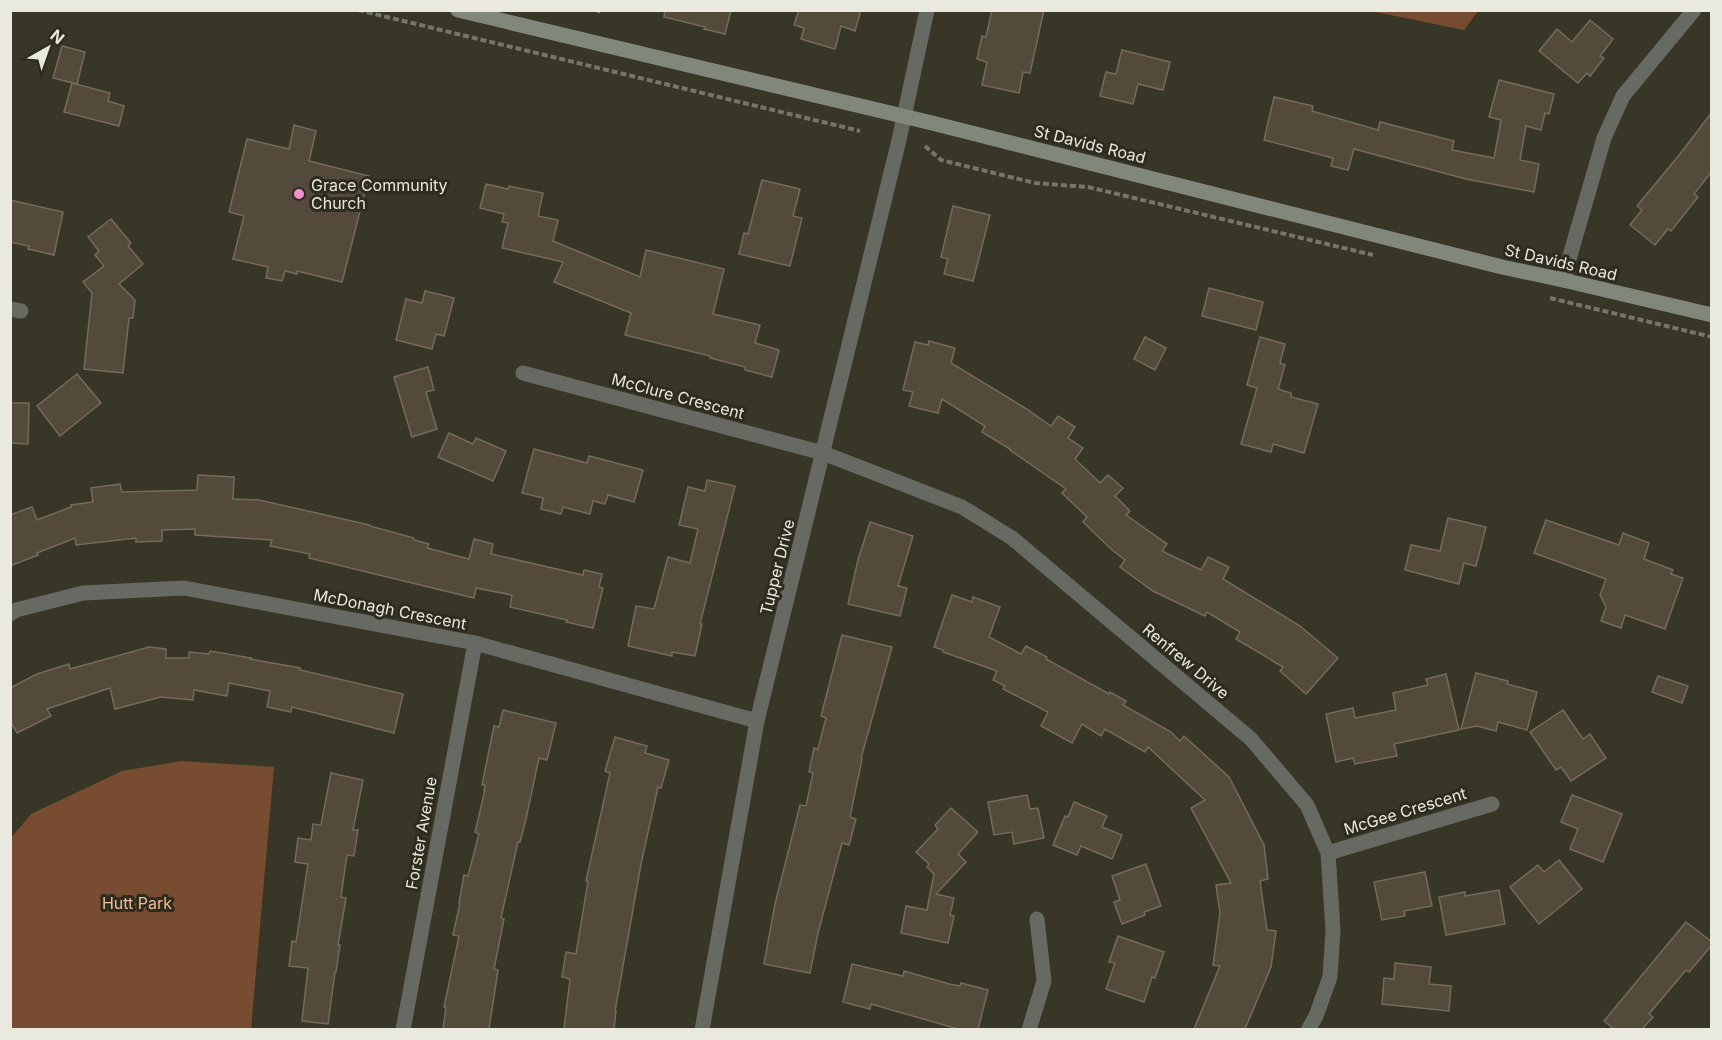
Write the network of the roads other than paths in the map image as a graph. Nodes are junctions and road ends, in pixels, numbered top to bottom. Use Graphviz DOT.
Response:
graph roads {
  1 [pos="458,10"];
  2 [pos="927,10"];
  3 [pos="1694,10"];
  4 [pos="905,116"];
  5 [pos="1563,280"];
  6 [pos="1712,315"];
  7 [pos="523,373"];
  8 [pos="823,453"];
  9 [pos="10,614"];
  10 [pos="474,643"];
  11 [pos="758,722"];
  12 [pos="1492,804"];
  13 [pos="1328,853"];
  14 [pos="1037,919"];
  15 [pos="403,1029"];
  16 [pos="702,1029"];
  17 [pos="1029,1029"];
  18 [pos="1308,1029"];
  1 -- 4 [label="main road, St Davids Road"];
  2 -- 4 [label="street, Tupper Drive"];
  3 -- 5 [label="street"];
  4 -- 5 [label="main road, St Davids Road"];
  4 -- 8 [label="street, Tupper Drive"];
  5 -- 6 [label="main road, St Davids Road"];
  7 -- 8 [label="street, McClure Crescent"];
  8 -- 11 [label="street, Tupper Drive"];
  8 -- 13 [label="street, Renfrew Drive"];
  9 -- 10 [label="street, McDonagh Crescent"];
  10 -- 11 [label="street, McDonagh Crescent"];
  10 -- 15 [label="street, Forster Avenue"];
  11 -- 16 [label="street, Tupper Drive"];
  12 -- 13 [label="street, McGee Crescent"];
  13 -- 18 [label="street, Renfrew Drive"];
  14 -- 17 [label="street"];
}
